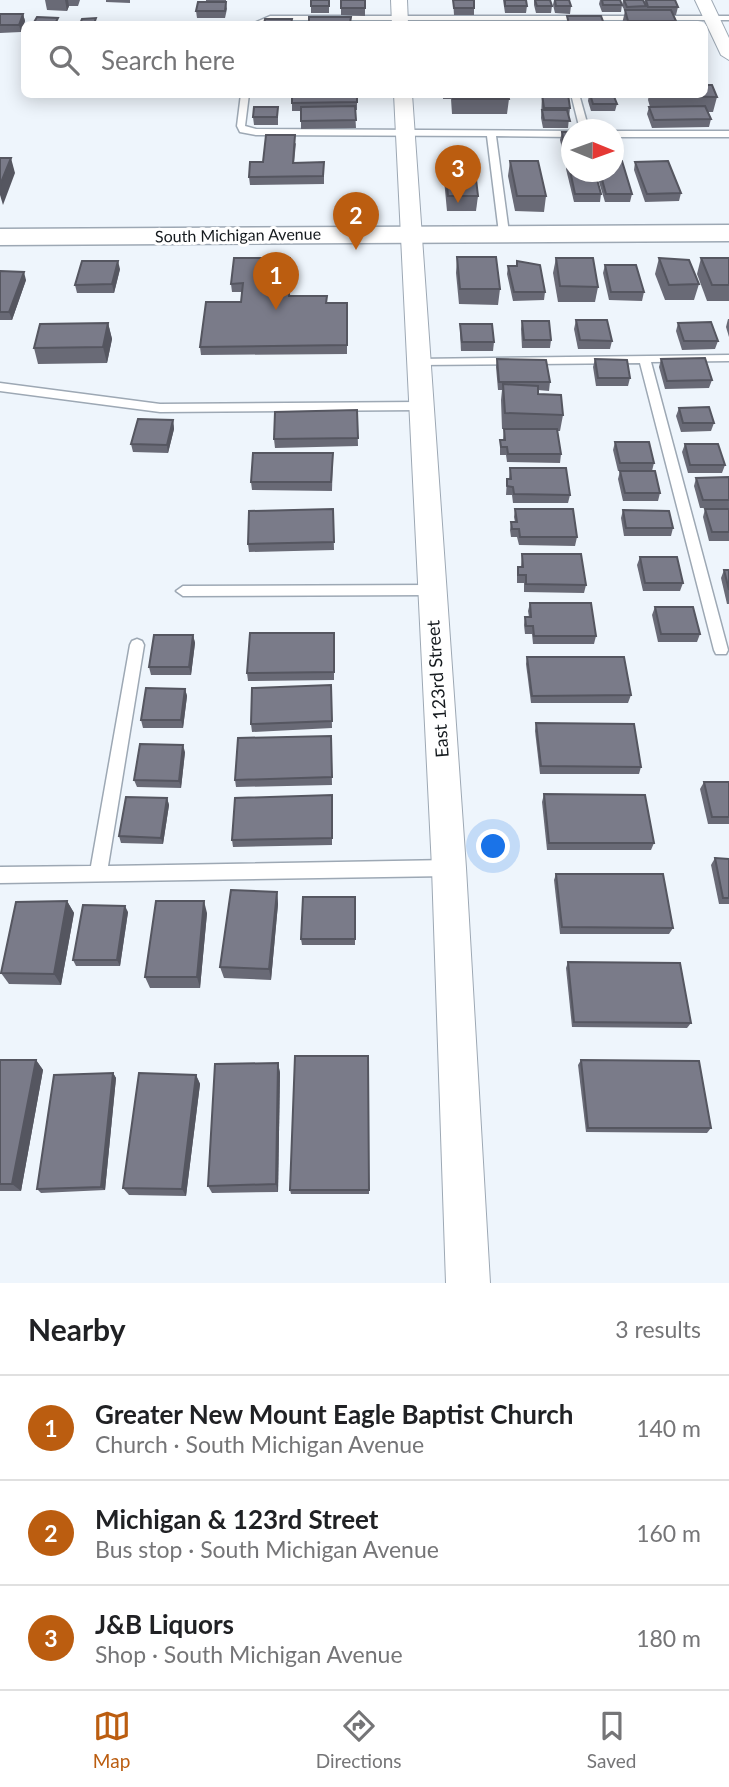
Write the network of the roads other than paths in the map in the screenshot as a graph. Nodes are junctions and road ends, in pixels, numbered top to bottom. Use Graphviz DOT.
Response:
graph roads {
  1 [pos="399,0"];
  2 [pos="703,0"];
  3 [pos="711,18"];
  4 [pos="729,18"];
  5 [pos="263,21"];
  6 [pos="400,21"];
  7 [pos="555,21"];
  8 [pos="729,55"];
  9 [pos="244,98"];
  10 [pos="403,98"];
  11 [pos="576,98"];
  12 [pos="581,119"];
  13 [pos="405,134"];
  14 [pos="491,134"];
  15 [pos="561,134"];
  16 [pos="624,134"];
  17 [pos="729,134"];
  18 [pos="410,233"];
  19 [pos="504,233"];
  20 [pos="729,233"];
  21 [pos="0,237"];
  22 [pos="729,358"];
  23 [pos="645,359"];
  24 [pos="417,362"];
  25 [pos="0,387"];
  26 [pos="420,406"];
  27 [pos="431,590"];
  28 [pos="183,591"];
  29 [pos="137,645"];
  30 [pos="721,650"];
  31 [pos="449,867"];
  32 [pos="98,874"];
  33 [pos="0,875"];
  34 [pos="468,1283"];
  1 -- 6 [label="street"];
  2 -- 3 [label="street"];
  3 -- 4 [label="lane"];
  3 -- 7 [label="lane"];
  3 -- 8 [label="street"];
  5 -- 6 [label="lane"];
  6 -- 7 [label="lane"];
  9 -- 13 [label="lane"];
  10 -- 13 [label="street, East 123rd Street"];
  11 -- 12 [label="lane"];
  13 -- 14 [label="lane"];
  13 -- 18 [label="street, East 123rd Street"];
  14 -- 15 [label="lane"];
  14 -- 19 [label="lane"];
  16 -- 17 [label="lane"];
  18 -- 19 [label="main road, South Michigan Avenue"];
  18 -- 21 [label="main road, South Michigan Avenue"];
  18 -- 24 [label="street, East 123rd Street"];
  19 -- 20 [label="main road, South Michigan Avenue"];
  22 -- 23 [label="lane"];
  23 -- 24 [label="lane"];
  23 -- 30 [label="lane"];
  24 -- 26 [label="street, East 123rd Street"];
  25 -- 26 [label="lane"];
  26 -- 27 [label="street, East 123rd Street"];
  27 -- 28 [label="lane"];
  27 -- 31 [label="street, East 123rd Street"];
  29 -- 32 [label="lane"];
  31 -- 32 [label="lane"];
  31 -- 34 [label="street, East 123rd Street"];
  32 -- 33 [label="lane"];
}
